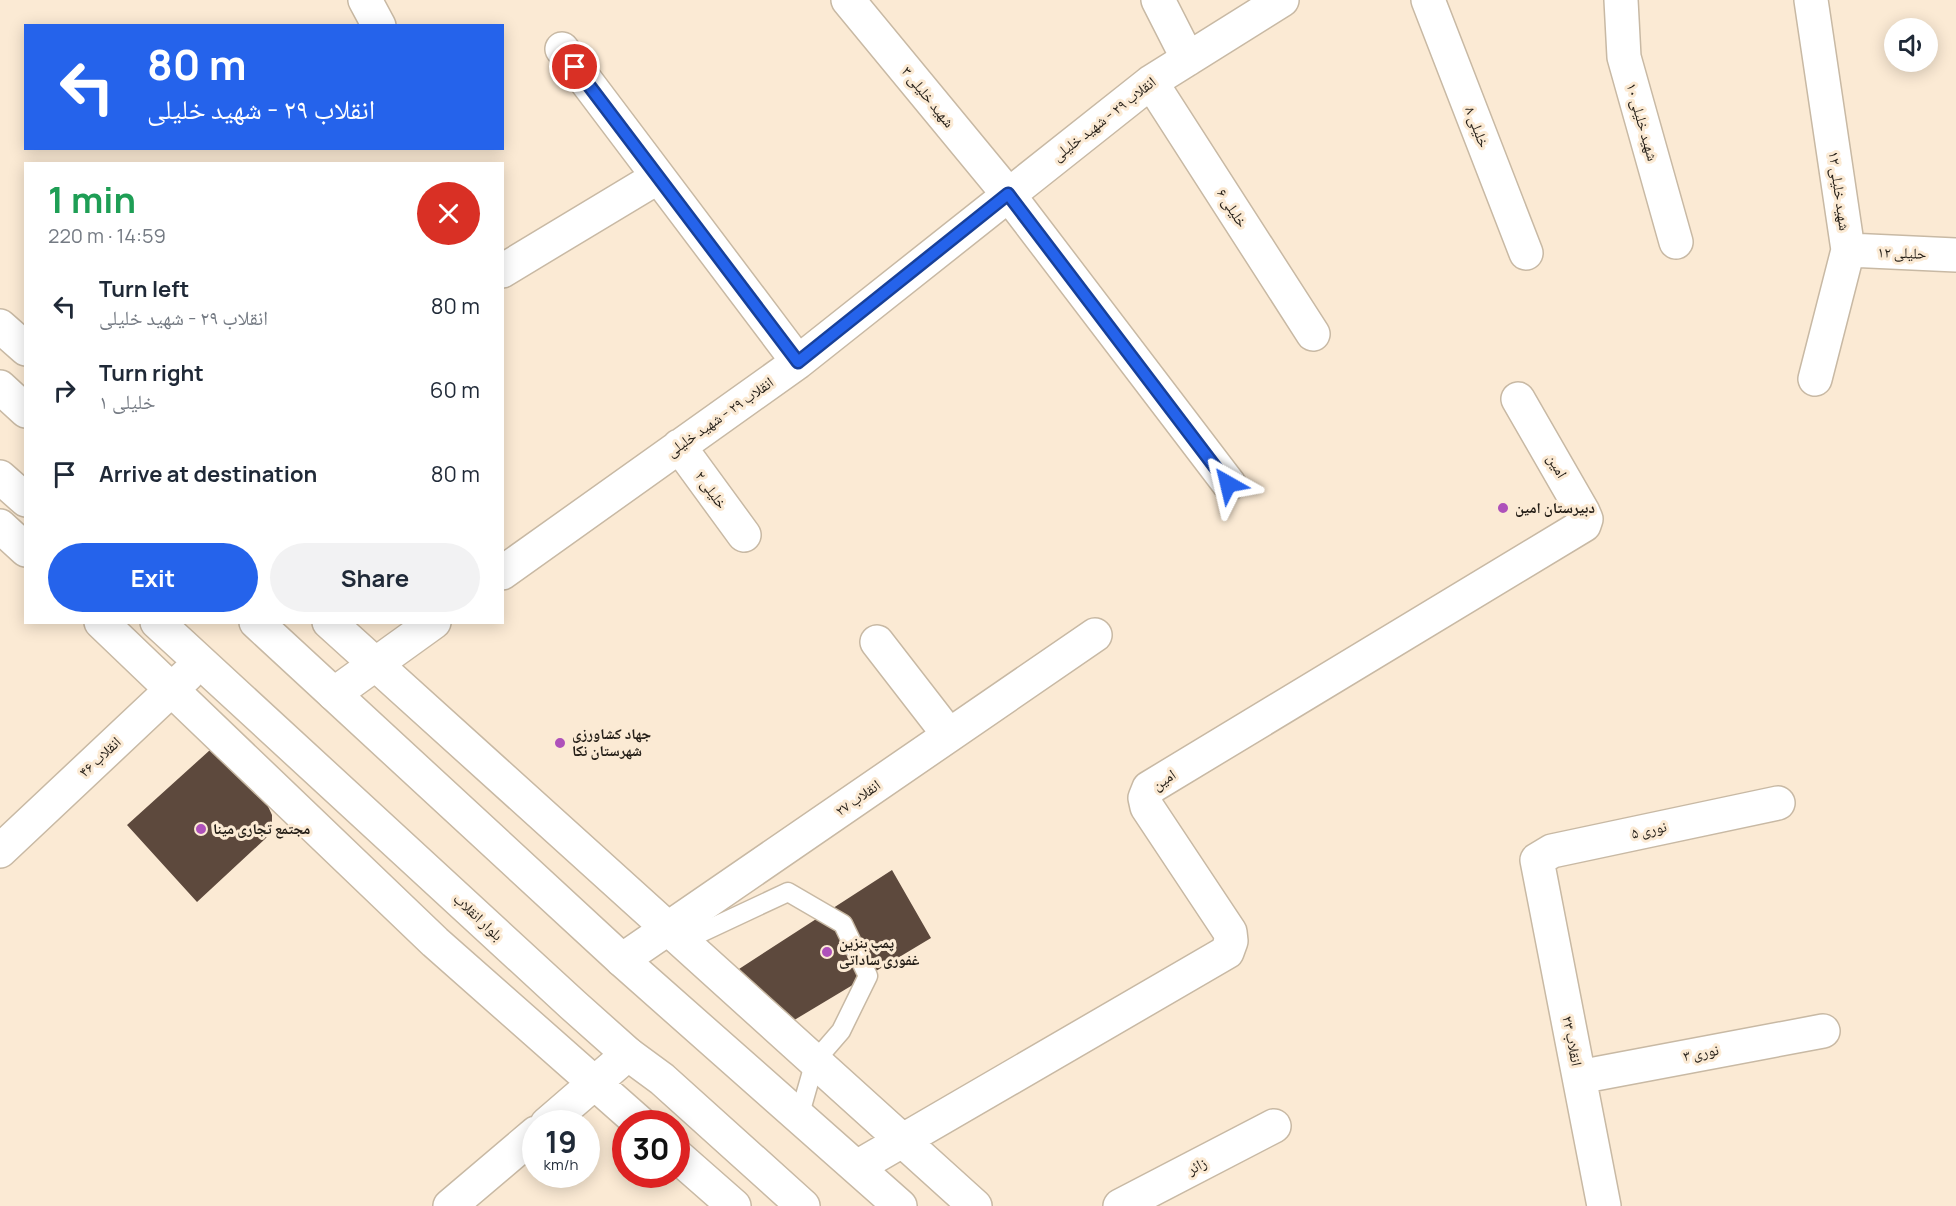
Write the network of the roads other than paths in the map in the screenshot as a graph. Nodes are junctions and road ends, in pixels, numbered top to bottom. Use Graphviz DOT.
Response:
graph roads {
  1 [pos="365,0"];
  2 [pos="848,0"];
  3 [pos="1158,0"];
  4 [pos="1282,0"];
  5 [pos="1428,0"];
  6 [pos="1621,0"];
  7 [pos="1811,0"];
  8 [pos="378,24"];
  9 [pos="562,49"];
  10 [pos="1188,59"];
  11 [pos="1151,82"];
  12 [pos="658,177"];
  13 [pos="1008,194"];
  14 [pos="1676,242"];
  15 [pos="1848,250"];
  16 [pos="1526,253"];
  17 [pos="1956,255"];
  18 [pos="504,270"];
  19 [pos="0,326"];
  20 [pos="1313,334"];
  21 [pos="24,347"];
  22 [pos="798,362"];
  23 [pos="1815,379"];
  24 [pos="0,387"];
  25 [pos="1518,399"];
  26 [pos="24,409"];
  27 [pos="679,446"];
  28 [pos="0,477"];
  29 [pos="1228,484"];
  30 [pos="24,498"];
  31 [pos="0,526"];
  32 [pos="744,535"];
  33 [pos="24,548"];
  34 [pos="504,572"];
  35 [pos="103,624"];
  36 [pos="159,624"];
  37 [pos="258,624"];
  38 [pos="331,624"];
  39 [pos="431,624"];
  40 [pos="1095,635"];
  41 [pos="877,642"];
  42 [pos="201,663"];
  43 [pos="375,665"];
  44 [pos="171,690"];
  45 [pos="334,694"];
  46 [pos="949,735"];
  47 [pos="1778,803"];
  48 [pos="0,851"];
  49 [pos="1541,876"];
  50 [pos="675,936"];
  51 [pos="622,960"];
  52 [pos="1823,1031"];
  53 [pos="628,1054"];
  54 [pos="814,1061"];
  55 [pos="1579,1077"];
  56 [pos="594,1083"];
  57 [pos="563,1110"];
  58 [pos="625,1110"];
  59 [pos="799,1117"];
  60 [pos="1274,1126"];
  61 [pos="903,1141"];
  62 [pos="522,1145"];
  63 [pos="690,1167"];
  64 [pos="857,1167"];
  65 [pos="450,1206"];
  66 [pos="734,1206"];
  67 [pos="803,1206"];
  68 [pos="900,1206"];
  69 [pos="975,1206"];
  70 [pos="1120,1206"];
  71 [pos="1604,1206"];
  1 -- 8 [label="street"];
  2 -- 13 [label="street, شهید خلیلی ۳"];
  3 -- 10 [label="street"];
  4 -- 10 [label="street, انقلاب ۲۹ - شهید خلیلی"];
  5 -- 16 [label="street, خلیلی ۸"];
  6 -- 14 [label="street, شهید خلیلی ۱۰"];
  7 -- 15 [label="street, شهید خلیلی ۱۲"];
  9 -- 12 [label="street"];
  10 -- 11 [label="street, انقلاب ۲۹ - شهید خلیلی"];
  11 -- 13 [label="street, انقلاب ۲۹ - شهید خلیلی"];
  11 -- 20 [label="street, خلیلی ۶"];
  12 -- 18 [label="street"];
  12 -- 22 [label="street"];
  13 -- 22 [label="street, انقلاب ۲۹ - شهید خلیلی"];
  13 -- 29 [label="street, شهید خلیلی ۳"];
  15 -- 17 [label="street, حلیلی ۱۲"];
  15 -- 23 [label="street, شهید خلیلی ۱۲"];
  19 -- 21 [label="street"];
  22 -- 27 [label="street, انقلاب ۲۹ - شهید خلیلی"];
  24 -- 26 [label="street"];
  25 -- 61 [label="street, امین"];
  27 -- 32 [label="street, خلیلی ۲"];
  27 -- 34 [label="street, انقلاب ۲۹ - شهید خلیلی"];
  28 -- 30 [label="street"];
  31 -- 33 [label="street"];
  35 -- 44 [label="street"];
  36 -- 42 [label="street, بلوار انقلاب"];
  37 -- 45 [label="street"];
  38 -- 43 [label="street"];
  39 -- 43 [label="street"];
  40 -- 46 [label="street, انقلاب ۲۷"];
  41 -- 46 [label="street"];
  42 -- 44 [label="street, انقلاب ۴۶"];
  42 -- 53 [label="street, بلوار انقلاب"];
  43 -- 45 [label="street"];
  43 -- 50 [label="street"];
  44 -- 48 [label="street, انقلاب ۴۶"];
  44 -- 56 [label="street"];
  45 -- 51 [label="street"];
  46 -- 50 [label="street, انقلاب ۲۷"];
  47 -- 49 [label="street, نوری ۵"];
  49 -- 55 [label="street, انقلاب ۲۳"];
  50 -- 51 [label="street, انقلاب ۲۷"];
  50 -- 54 [label="street"];
  50 -- 54 [label="lane"];
  51 -- 59 [label="street"];
  52 -- 55 [label="street, نوری ۳"];
  53 -- 56 [label="street"];
  53 -- 67 [label="street, بلوار انقلاب"];
  54 -- 59 [label="lane"];
  54 -- 61 [label="street"];
  55 -- 71 [label="street, انقلاب ۲۳"];
  56 -- 57 [label="street"];
  56 -- 58 [label="street"];
  59 -- 64 [label="street"];
  60 -- 70 [label="street, زائر"];
  61 -- 64 [label="street, امین"];
  61 -- 69 [label="street"];
  62 -- 65 [label="street"];
  63 -- 66 [label="street"];
  64 -- 68 [label="street"];
}
